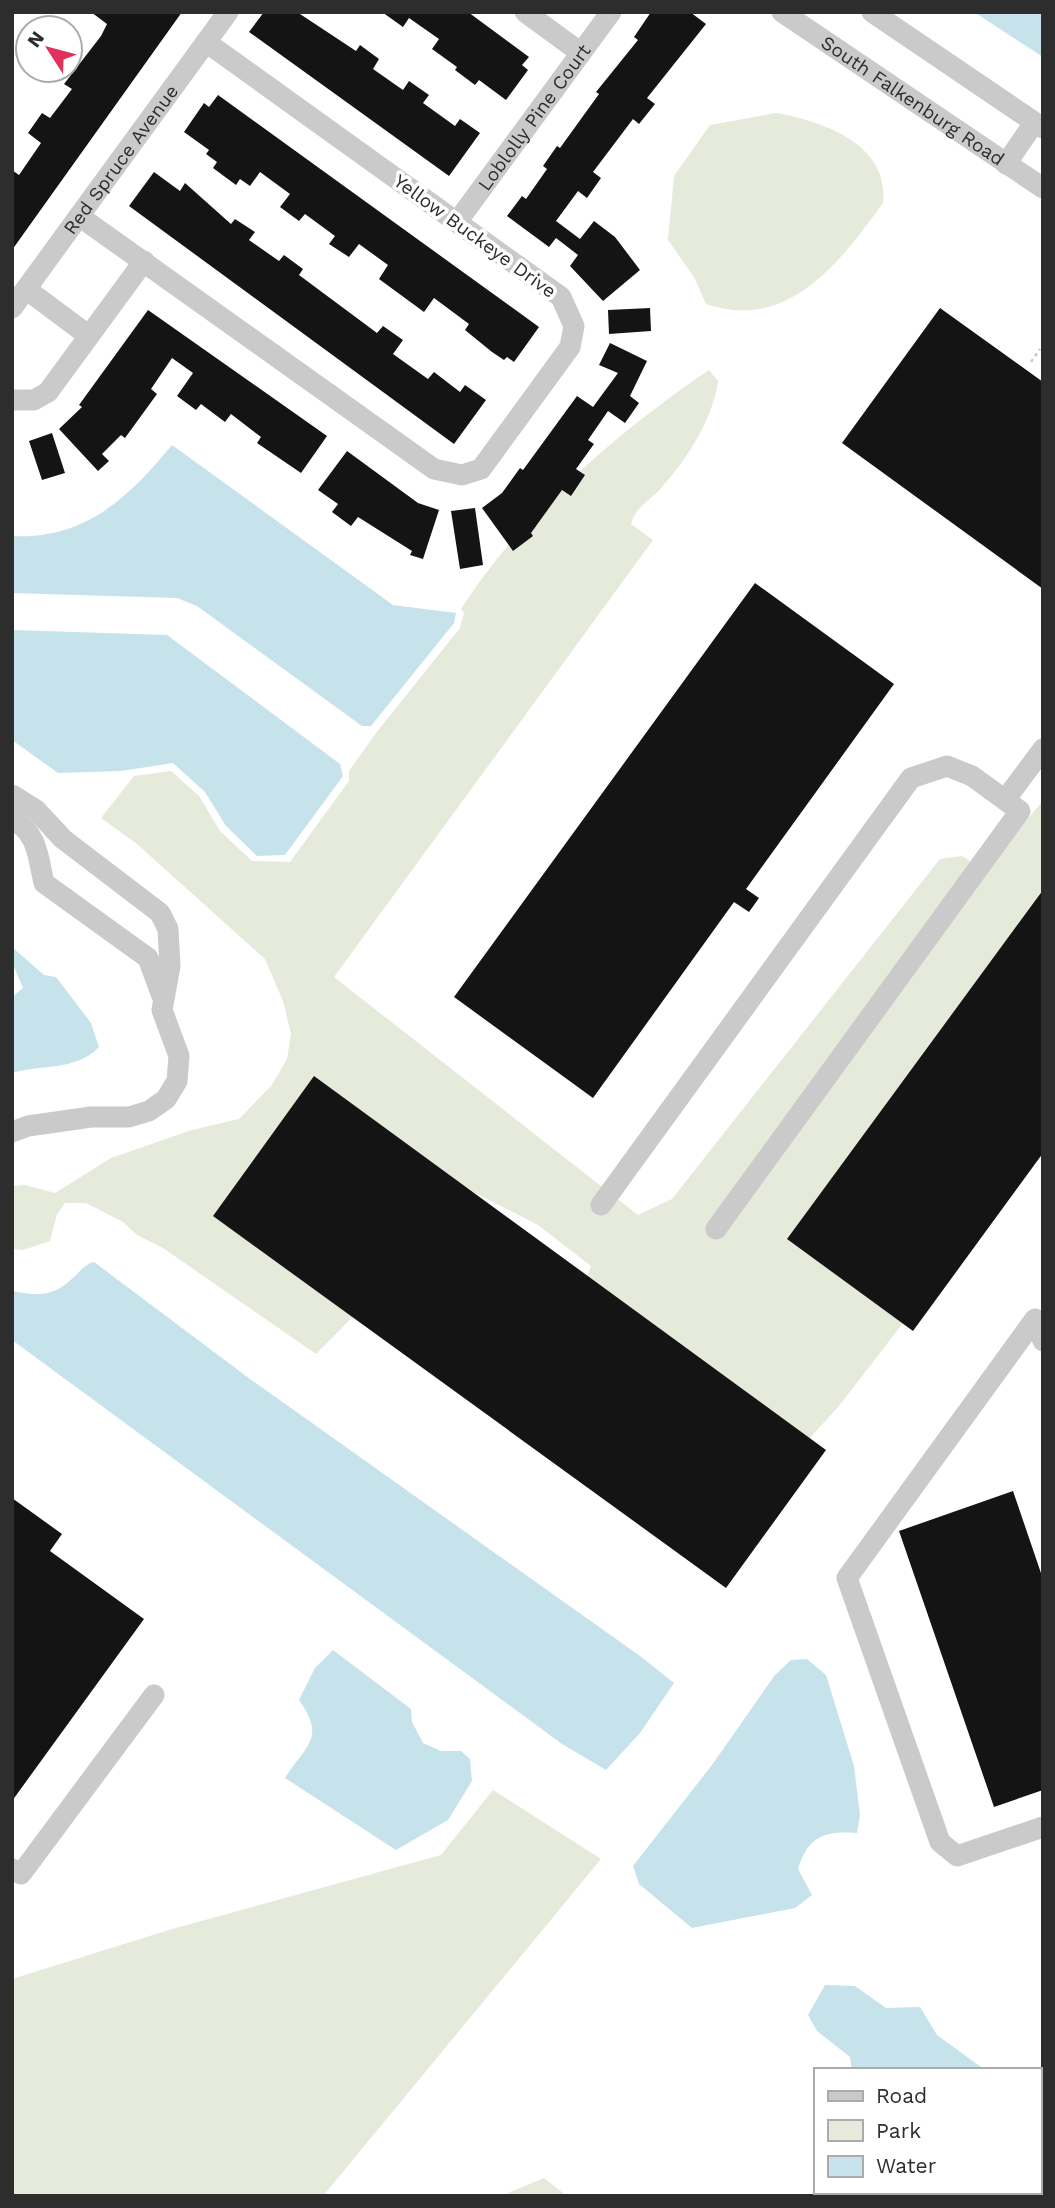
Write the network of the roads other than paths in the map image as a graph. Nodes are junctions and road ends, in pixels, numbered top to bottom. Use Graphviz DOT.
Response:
graph roads {
  1 [pos="228,12"];
  2 [pos="525,12"];
  3 [pos="611,12"];
  4 [pos="782,12"];
  5 [pos="872,12"];
  6 [pos="206,42"];
  7 [pos="582,52"];
  8 [pos="1038,125"];
  9 [pos="1006,164"];
  10 [pos="1043,188"];
  11 [pos="79,216"];
  12 [pos="457,222"];
  13 [pos="144,261"];
  14 [pos="26,289"];
  15 [pos="12,308"];
  16 [pos="89,336"];
  17 [pos="12,400"];
  18 [pos="1043,749"];
  19 [pos="12,795"];
  20 [pos="1005,800"];
  21 [pos="12,820"];
  22 [pos="162,996"];
  23 [pos="12,1132"];
  24 [pos="601,1205"];
  25 [pos="716,1228"];
  26 [pos="1039,1314"];
  27 [pos="1043,1341"];
  28 [pos="154,1695"];
  29 [pos="1043,1827"];
  30 [pos="12,1869"];
  1 -- 6 [label="street, Red Spruce Avenue"];
  2 -- 7 [label="street"];
  3 -- 7 [label="street, Loblolly Pine Court"];
  4 -- 9 [label="street, South Falkenburg Road"];
  5 -- 8 [label="street"];
  6 -- 11 [label="street, Red Spruce Avenue"];
  6 -- 12 [label="street, Yellow Buckeye Drive"];
  7 -- 12 [label="street, Loblolly Pine Court"];
  8 -- 9 [label="street"];
  9 -- 10 [label="street, South Falkenburg Road"];
  11 -- 13 [label="street, Yellow Buckeye Drive"];
  11 -- 14 [label="street, Red Spruce Avenue"];
  12 -- 13 [label="street, Yellow Buckeye Drive"];
  13 -- 16 [label="street"];
  14 -- 15 [label="street, Red Spruce Avenue"];
  14 -- 16 [label="street"];
  16 -- 17 [label="street"];
  18 -- 20 [label="street"];
  19 -- 22 [label="street"];
  20 -- 24 [label="street"];
  20 -- 25 [label="street"];
  21 -- 22 [label="street"];
  22 -- 23 [label="street"];
  26 -- 27 [label="street"];
  26 -- 29 [label="street"];
  28 -- 30 [label="street"];
}
